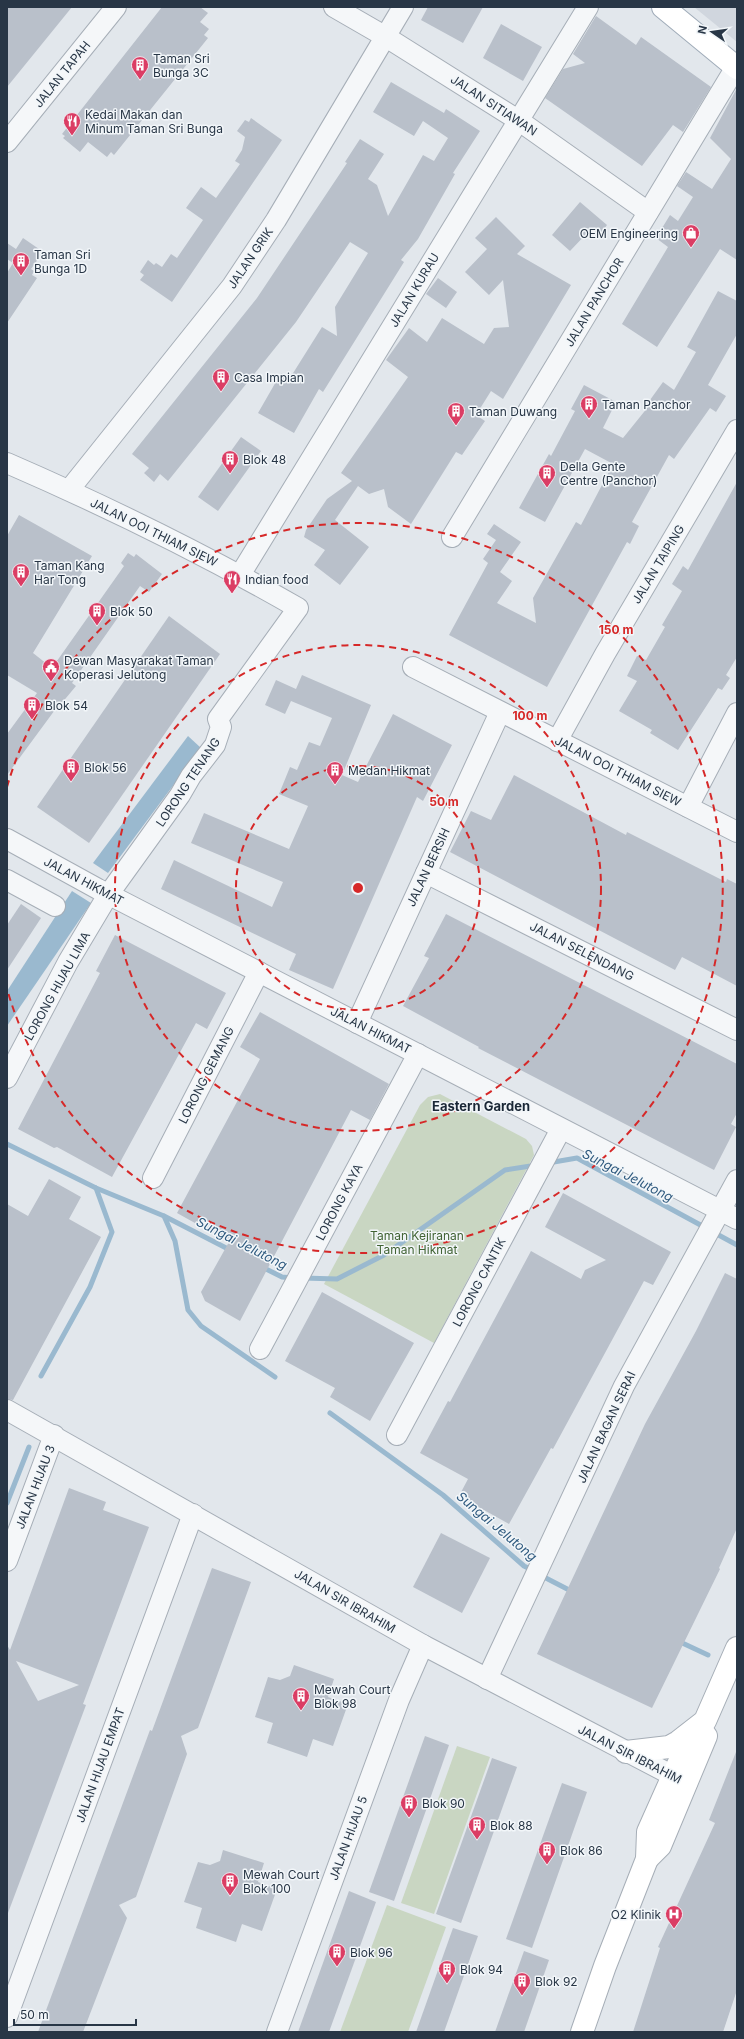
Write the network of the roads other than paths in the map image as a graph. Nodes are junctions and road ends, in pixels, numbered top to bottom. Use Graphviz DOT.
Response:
graph roads {
  1 [pos="116,7"];
  2 [pos="334,7"];
  3 [pos="403,7"];
  4 [pos="588,7"];
  5 [pos="663,7"];
  6 [pos="386,37"];
  7 [pos="737,67"];
  8 [pos="518,120"];
  9 [pos="7,142"];
  10 [pos="648,212"];
  11 [pos="737,430"];
  12 [pos="8,465"];
  13 [pos="68,490"];
  14 [pos="452,537"];
  15 [pos="240,574"];
  16 [pos="298,608"];
  17 [pos="413,668"];
  18 [pos="500,712"];
  19 [pos="737,713"];
  20 [pos="557,741"];
  21 [pos="688,807"];
  22 [pos="737,832"];
  23 [pos="7,839"];
  24 [pos="426,873"];
  25 [pos="7,880"];
  26 [pos="103,892"];
  27 [pos="55,906"];
  28 [pos="259,972"];
  29 [pos="357,1023"];
  30 [pos="737,1030"];
  31 [pos="418,1054"];
  32 [pos="7,1078"];
  33 [pos="557,1136"];
  34 [pos="153,1178"];
  35 [pos="737,1180"];
  36 [pos="725,1215"];
  37 [pos="260,1349"];
  38 [pos="7,1410"];
  39 [pos="54,1435"];
  40 [pos="397,1435"];
  41 [pos="193,1514"];
  42 [pos="7,1561"];
  43 [pos="423,1645"];
  44 [pos="737,1648"];
  45 [pos="487,1679"];
  46 [pos="699,1726"];
  47 [pos="626,1752"];
  48 [pos="679,1780"];
  49 [pos="7,2017"];
  50 [pos="277,2032"];
  51 [pos="582,2032"];
  1 -- 9 [label="street, JALAN TAPAH"];
  2 -- 6 [label="street, JALAN SITIAWAN"];
  3 -- 6 [label="street, JALAN GRIK"];
  4 -- 8 [label="street, JALAN KURAU"];
  5 -- 7 [label="main road"];
  6 -- 8 [label="street, JALAN SITIAWAN"];
  6 -- 13 [label="street, JALAN GRIK"];
  7 -- 10 [label="street, JALAN PANCHOR"];
  8 -- 10 [label="street, JALAN SITIAWAN"];
  8 -- 15 [label="street, JALAN KURAU"];
  10 -- 14 [label="street, JALAN PANCHOR"];
  11 -- 20 [label="street, JALAN TAIPING"];
  12 -- 13 [label="street, JALAN OOI THIAM SIEW"];
  13 -- 15 [label="street, JALAN OOI THIAM SIEW"];
  15 -- 16 [label="street, JALAN OOI THIAM SIEW"];
  16 -- 26 [label="street, LORONG TENANG"];
  17 -- 18 [label="street, JALAN OOI THIAM SIEW"];
  18 -- 20 [label="street, JALAN OOI THIAM SIEW"];
  18 -- 24 [label="street, JALAN BERSIH"];
  19 -- 21 [label="street"];
  20 -- 21 [label="street, JALAN OOI THIAM SIEW"];
  21 -- 22 [label="street, JALAN OOI THIAM SIEW"];
  23 -- 26 [label="street, JALAN HIKMAT"];
  24 -- 29 [label="street, JALAN BERSIH"];
  24 -- 30 [label="street, JALAN SELENDANG"];
  25 -- 27 [label="street"];
  26 -- 28 [label="street, JALAN HIKMAT"];
  26 -- 32 [label="street, LORONG HIJAU LIMA"];
  28 -- 29 [label="street, JALAN HIKMAT"];
  28 -- 34 [label="street, LORONG GEMANG"];
  29 -- 31 [label="street, JALAN HIKMAT"];
  31 -- 33 [label="street, JALAN HIKMAT"];
  31 -- 37 [label="street, LORONG KAYA"];
  33 -- 36 [label="street, JALAN HIKMAT"];
  33 -- 40 [label="street, LORONG CANTIK"];
  35 -- 36 [label="street, JALAN BAGAN SERAI"];
  36 -- 45 [label="street, JALAN BAGAN SERAI"];
  38 -- 39 [label="street, JALAN SIR IBRAHIM"];
  39 -- 41 [label="street, JALAN SIR IBRAHIM"];
  39 -- 42 [label="street, JALAN HIJAU 3"];
  41 -- 43 [label="street, JALAN SIR IBRAHIM"];
  41 -- 49 [label="street, JALAN HIJAU EMPAT"];
  43 -- 45 [label="street, JALAN SIR IBRAHIM"];
  43 -- 50 [label="street, JALAN HIJAU 5"];
  44 -- 46 [label="main road"];
  45 -- 47 [label="street, JALAN SIR IBRAHIM"];
  46 -- 47 [label="main road"];
  46 -- 48 [label="main road"];
  47 -- 48 [label="street, JALAN SIR IBRAHIM"];
  48 -- 51 [label="main road"];
}
